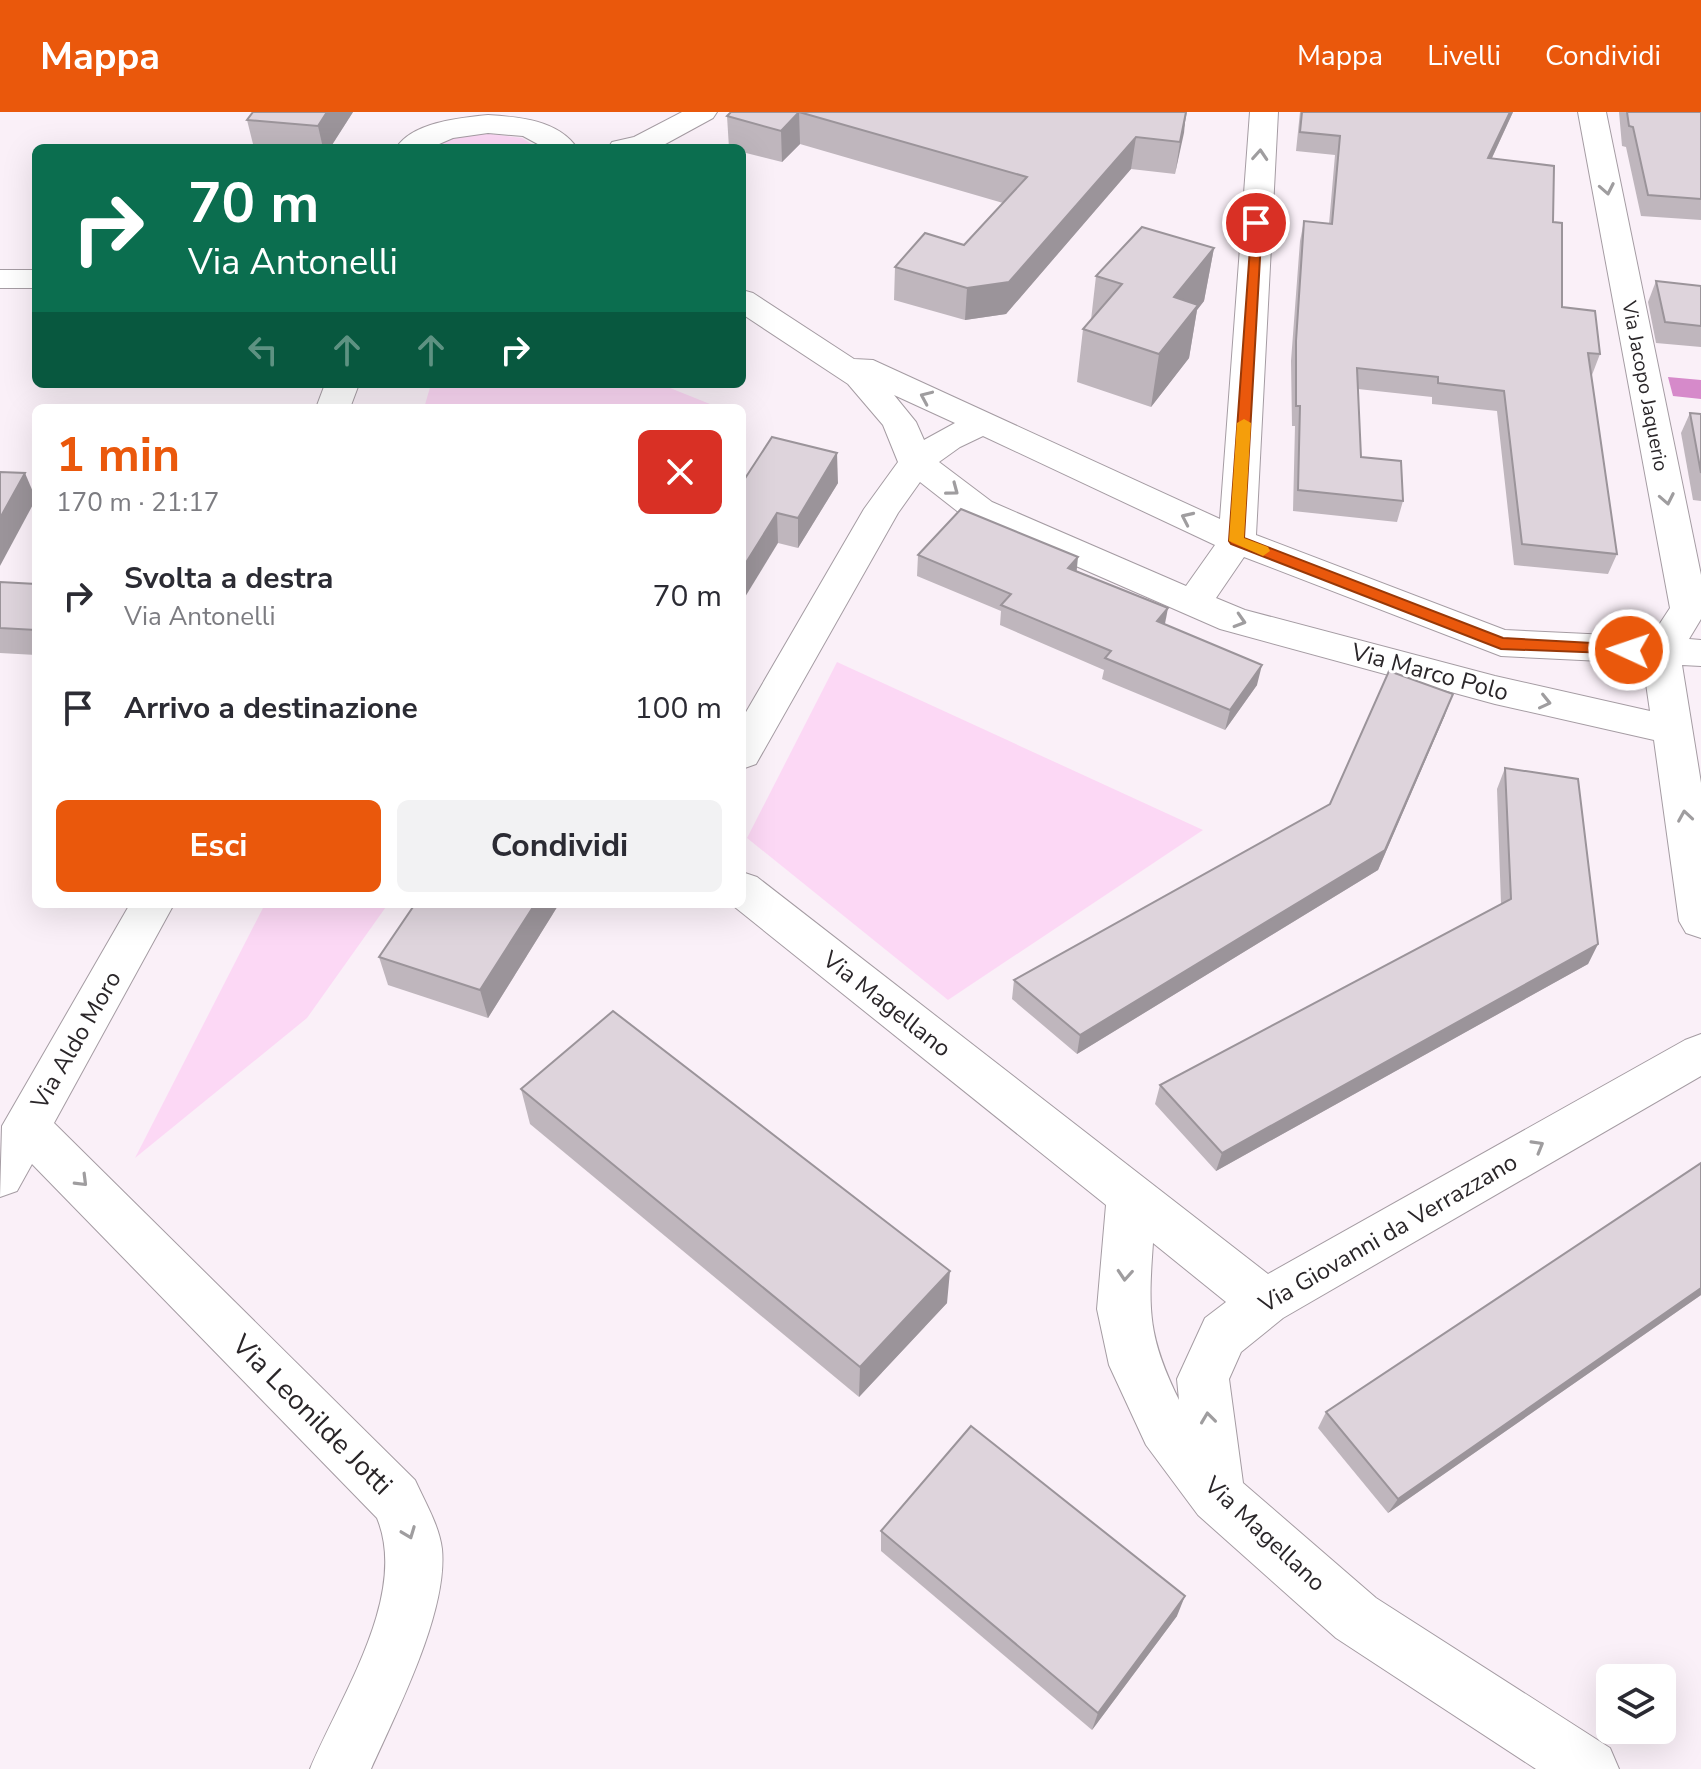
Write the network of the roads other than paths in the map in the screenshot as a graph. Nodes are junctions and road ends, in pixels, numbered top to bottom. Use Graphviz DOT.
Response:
graph roads {
  1 [pos="703,112"];
  2 [pos="1264,112"];
  3 [pos="1592,112"];
  4 [pos="488,118"];
  5 [pos="524,119"];
  6 [pos="416,144"];
  7 [pos="558,144"];
  8 [pos="644,144"];
  9 [pos="0,279"];
  10 [pos="32,279"];
  11 [pos="746,303"];
  12 [pos="803,340"];
  13 [pos="984,423"];
  14 [pos="916,462"];
  15 [pos="1237,541"];
  16 [pos="1193,603"];
  17 [pos="1661,652"];
  18 [pos="1701,653"];
  19 [pos="1671,727"];
  20 [pos="746,747"];
  21 [pos="746,892"];
  22 [pos="150,908"];
  23 [pos="1701,921"];
  24 [pos="1701,1053"];
  25 [pos="26,1126"];
  26 [pos="0,1176"];
  27 [pos="1131,1198"];
  28 [pos="1265,1302"];
  29 [pos="1217,1496"];
  30 [pos="340,1769"];
  31 [pos="1589,1769"];
  1 -- 8 [label="street"];
  15 -- 2 [label="street, one-way"];
  3 -- 17 [label="street, Via Jacopo Jaquerio, one-way"];
  4 -- 5 [label="street"];
  4 -- 6 [label="street"];
  5 -- 7 [label="street"];
  9 -- 10 [label="street"];
  11 -- 12 [label="street, Via Marco Polo"];
  13 -- 12 [label="street, Via Marco Polo, one-way"];
  12 -- 14 [label="street, Via Marco Polo"];
  13 -- 14 [label="street"];
  15 -- 13 [label="street, Via Marco Polo, one-way"];
  14 -- 16 [label="street, Via Marco Polo, one-way"];
  14 -- 20 [label="street"];
  15 -- 16 [label="street"];
  15 -- 17 [label="street, Via Marco Polo"];
  16 -- 19 [label="street, Via Marco Polo, one-way"];
  17 -- 18 [label="street, Via Marco Polo"];
  17 -- 19 [label="street"];
  23 -- 19 [label="street, one-way"];
  21 -- 27 [label="street, Via Magellano"];
  22 -- 25 [label="street, Via Aldo Moro"];
  28 -- 24 [label="street, Via Giovanni da Verrazzano, one-way"];
  25 -- 26 [label="street, Via Aldo Moro"];
  25 -- 30 [label="street, Via Leonilde Jotti, one-way"];
  27 -- 28 [label="street"];
  27 -- 29 [label="street, Via Magellano, one-way"];
  29 -- 28 [label="street, Via Giovanni da Verrazzano, one-way"];
  29 -- 31 [label="street, Via Magellano"];
}
